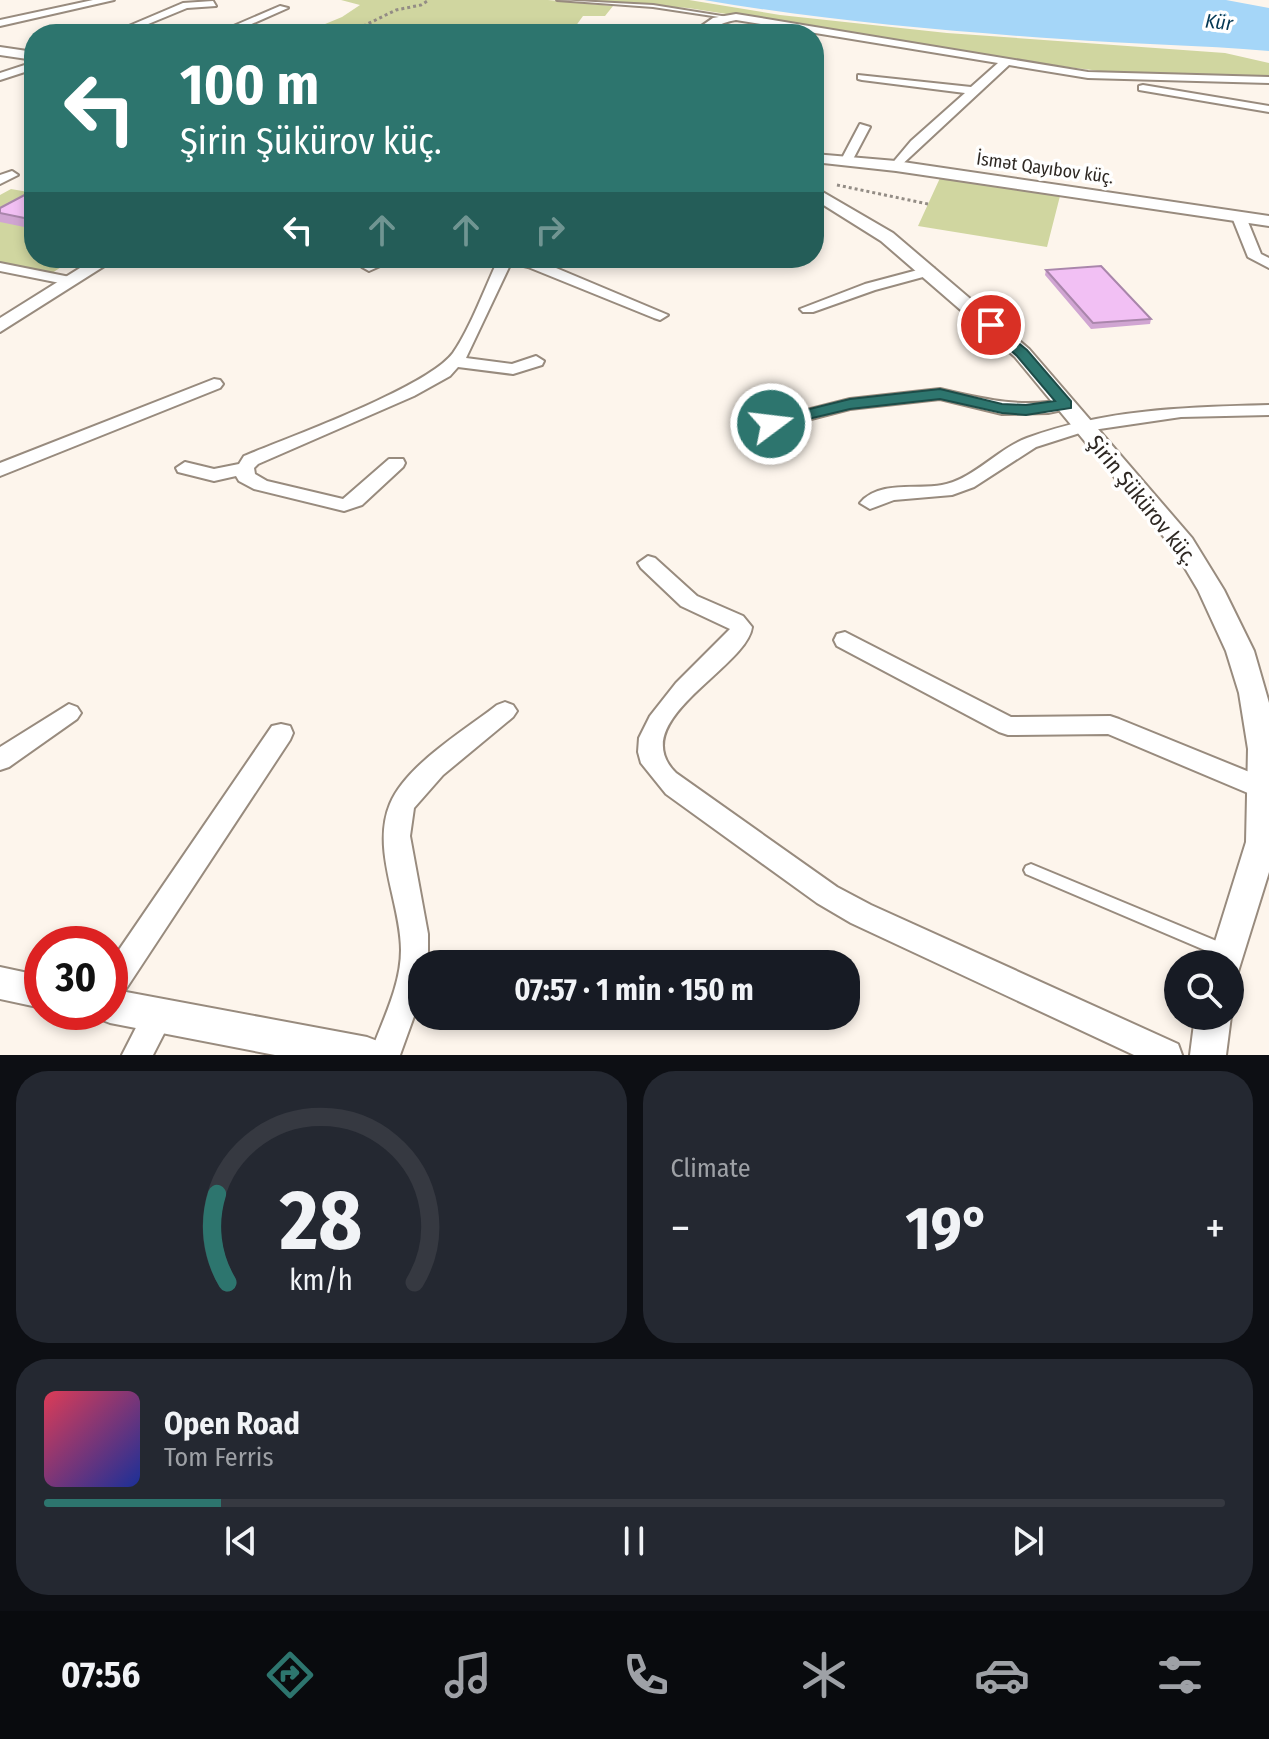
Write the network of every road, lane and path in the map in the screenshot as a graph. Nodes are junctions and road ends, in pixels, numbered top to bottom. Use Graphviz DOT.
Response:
graph roads {
  1 [pos="109,0"];
  2 [pos="429,0"];
  3 [pos="559,0"];
  4 [pos="213,4"];
  5 [pos="283,8"];
  6 [pos="726,17"];
  7 [pos="0,23"];
  8 [pos="139,24"];
  9 [pos="244,24"];
  10 [pos="367,24"];
  11 [pos="713,24"];
  12 [pos="770,24"];
  13 [pos="824,33"];
  14 [pos="0,38"];
  15 [pos="24,42"];
  16 [pos="0,51"];
  17 [pos="24,55"];
  18 [pos="1006,62"];
  19 [pos="24,69"];
  20 [pos="1088,75"];
  21 [pos="0,77"];
  22 [pos="862,77"];
  23 [pos="1269,80"];
  24 [pos="975,91"];
  25 [pos="1269,109"];
  26 [pos="864,127"];
  27 [pos="824,159"];
  28 [pos="847,160"];
  29 [pos="896,166"];
  30 [pos="824,188"];
  31 [pos="824,189"];
  32 [pos="928,204"];
  33 [pos="1239,217"];
  34 [pos="1269,221"];
  35 [pos="1269,264"];
  36 [pos="0,267"];
  37 [pos="91,268"];
  38 [pos="502,268"];
  39 [pos="544,268"];
  40 [pos="929,271"];
  41 [pos="70,281"];
  42 [pos="808,309"];
  43 [pos="660,315"];
  44 [pos="0,326"];
  45 [pos="536,361"];
  46 [pos="456,362"];
  47 [pos="214,384"];
  48 [pos="1066,404"];
  49 [pos="1269,410"];
  50 [pos="1083,426"];
  51 [pos="745,431"];
  52 [pos="396,463"];
  53 [pos="185,468"];
  54 [pos="245,468"];
  55 [pos="0,470"];
  56 [pos="870,503"];
  57 [pos="648,563"];
  58 [pos="845,640"];
  59 [pos="505,711"];
  60 [pos="69,713"];
  61 [pos="281,733"];
  62 [pos="0,760"];
  63 [pos="1264,789"];
  64 [pos="1031,870"];
  65 [pos="1209,950"];
  66 [pos="1229,950"];
  67 [pos="128,961"];
  68 [pos="0,983"];
  69 [pos="24,988"];
  70 [pos="128,1010"];
  71 [pos="158,1016"];
  72 [pos="1211,1030"];
  73 [pos="137,1055"];
  74 [pos="367,1055"];
  75 [pos="385,1055"];
  76 [pos="1167,1055"];
  77 [pos="1208,1055"];
  1 -- 7 [label="street"];
  2 -- 10 [label="path"];
  3 -- 6 [label="lane"];
  4 -- 8 [label="street"];
  5 -- 9 [label="street"];
  6 -- 11 [label="street"];
  6 -- 12 [label="street"];
  13 -- 18 [label="street"];
  14 -- 15 [label="street"];
  16 -- 17 [label="street"];
  18 -- 20 [label="street"];
  18 -- 24 [label="street"];
  19 -- 21 [label="street"];
  20 -- 23 [label="street"];
  20 -- 25 [label="street"];
  22 -- 24 [label="street"];
  24 -- 29 [label="street"];
  26 -- 28 [label="street"];
  27 -- 28 [label="street, İsmət Qayıbov küç."];
  28 -- 29 [label="street, İsmət Qayıbov küç."];
  29 -- 33 [label="street, İsmət Qayıbov küç."];
  30 -- 32 [label="path"];
  31 -- 40 [label="street, Şirin Şükürov küç."];
  33 -- 34 [label="street, İsmət Qayıbov küç."];
  33 -- 35 [label="street"];
  36 -- 41 [label="street"];
  37 -- 41 [label="street"];
  38 -- 46 [label="street"];
  39 -- 43 [label="street"];
  40 -- 42 [label="street"];
  40 -- 48 [label="street, Şirin Şükürov küç."];
  41 -- 44 [label="street"];
  45 -- 46 [label="street"];
  46 -- 54 [label="street"];
  47 -- 55 [label="street"];
  48 -- 50 [label="street, Şirin Şükürov küç."];
  48 -- 51 [label="street"];
  49 -- 50 [label="street"];
  50 -- 56 [label="street"];
  50 -- 63 [label="street, Şirin Şükürov küç."];
  52 -- 54 [label="street"];
  53 -- 54 [label="street"];
  57 -- 76 [label="street"];
  58 -- 63 [label="street"];
  59 -- 75 [label="street"];
  60 -- 62 [label="street"];
  61 -- 67 [label="street"];
  63 -- 66 [label="street, Şirin Şükürov küç."];
  64 -- 65 [label="lane"];
  68 -- 69 [label="street"];
  70 -- 71 [label="street"];
  71 -- 73 [label="street"];
  71 -- 74 [label="street"];
  72 -- 77 [label="street"];
}
